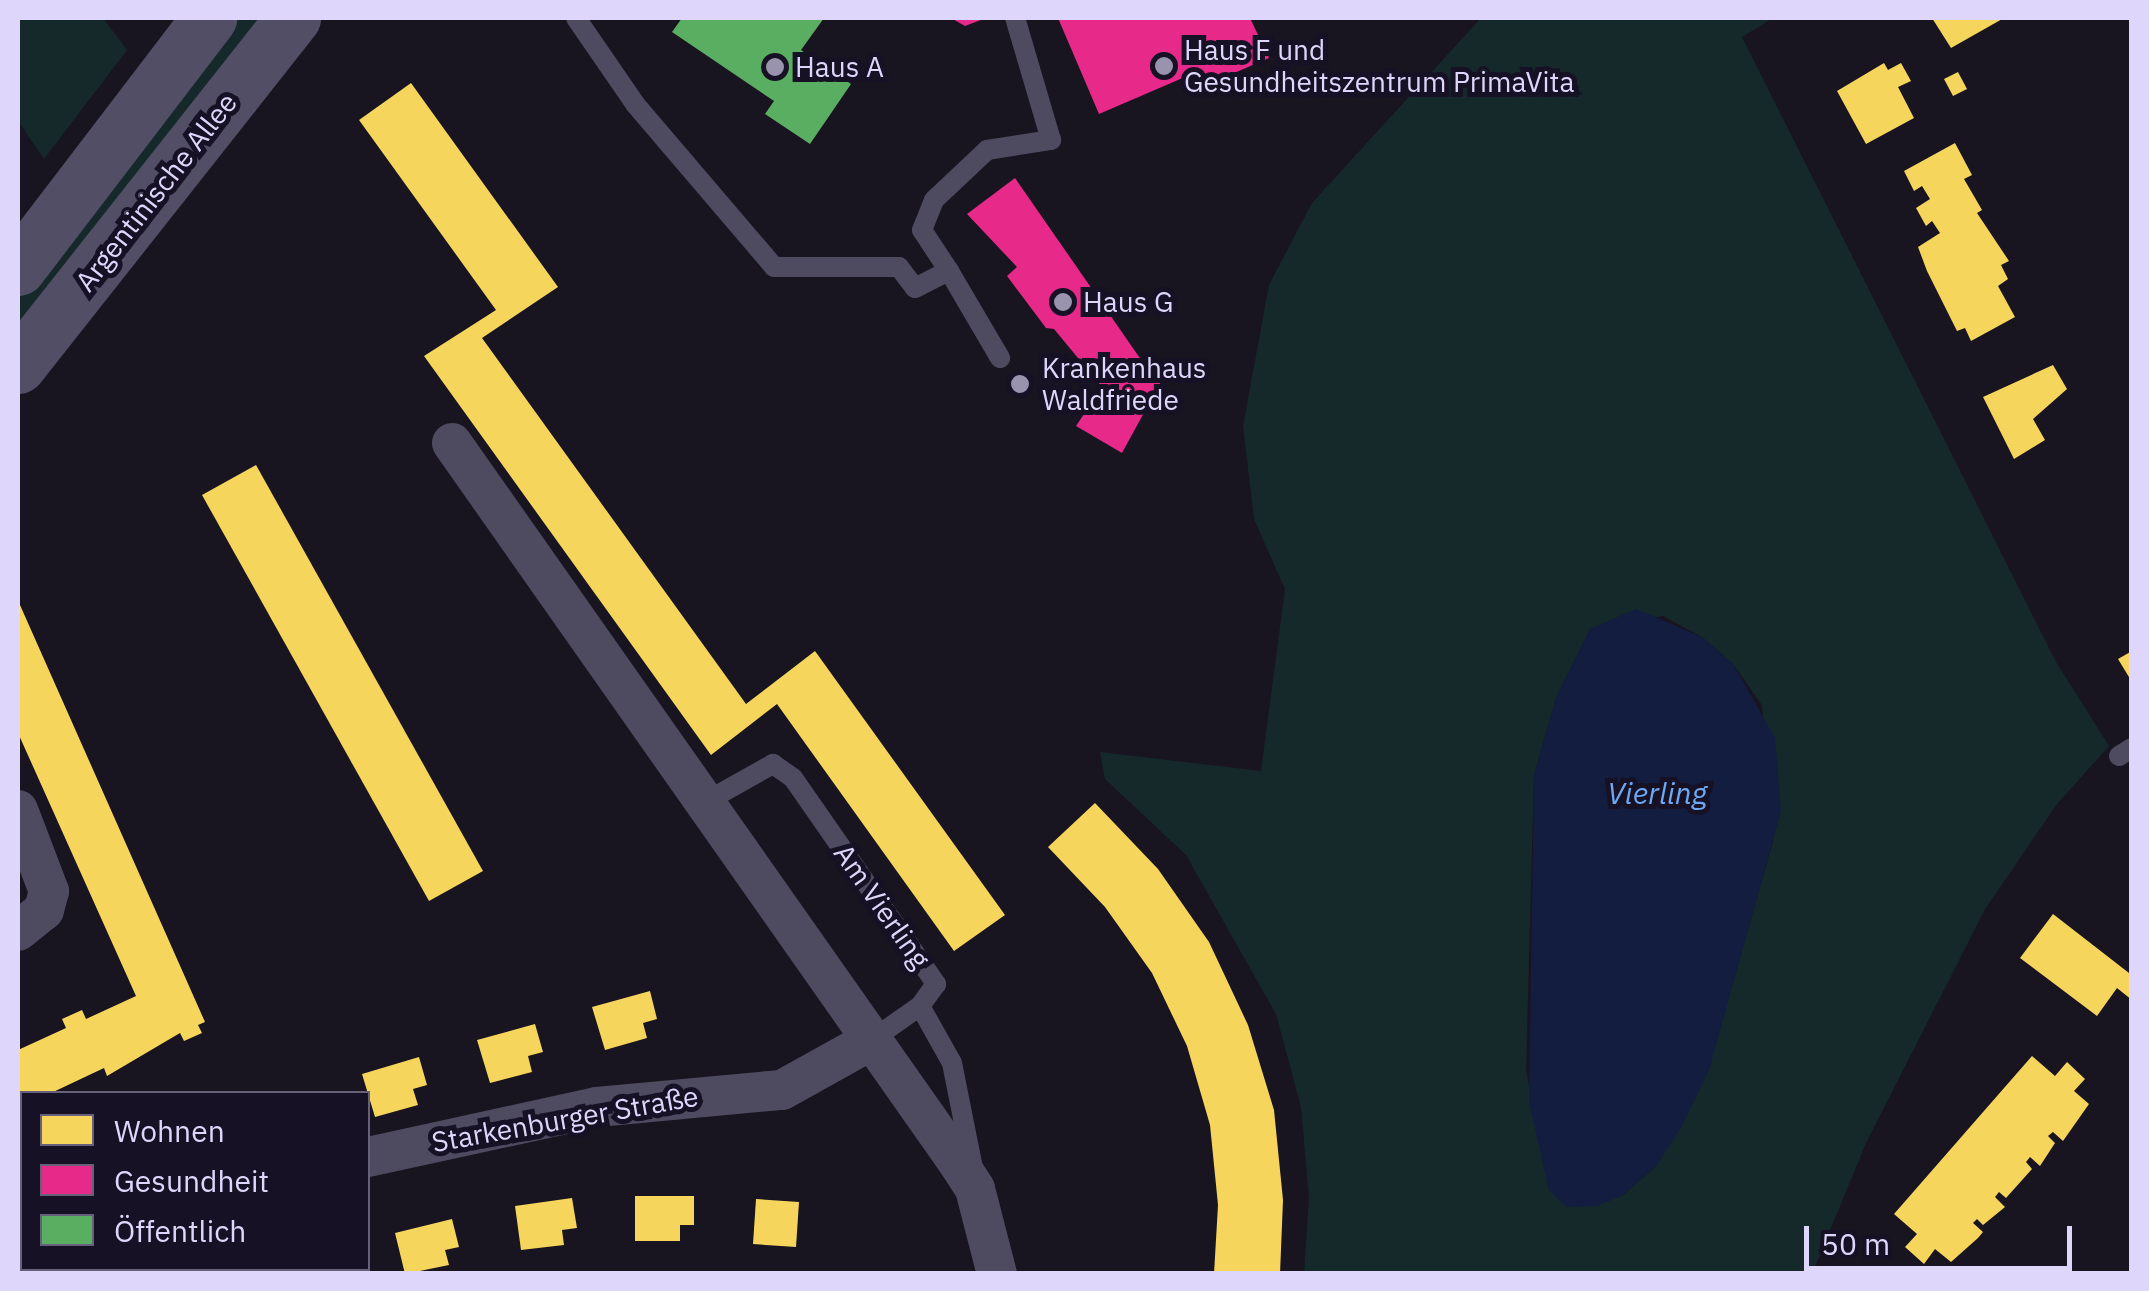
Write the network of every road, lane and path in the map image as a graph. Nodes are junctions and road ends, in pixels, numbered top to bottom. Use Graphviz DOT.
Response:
graph roads {
  1 [pos="209,18"];
  2 [pos="293,18"];
  3 [pos="576,18"];
  4 [pos="1016,18"];
  5 [pos="18,268"];
  6 [pos="949,271"];
  7 [pos="1000,358"];
  8 [pos="18,366"];
  9 [pos="452,443"];
  10 [pos="707,801"];
  11 [pos="18,810"];
  12 [pos="18,930"];
  13 [pos="920,1006"];
  14 [pos="870,1041"];
  15 [pos="370,1157"];
  16 [pos="975,1189"];
  17 [pos="997,1274"];
  1 -- 5 [label="main road"];
  2 -- 8 [label="main road, Argentinische Allee"];
  3 -- 6 [label="lane"];
  4 -- 6 [label="lane"];
  6 -- 7 [label="lane"];
  9 -- 10 [label="street, Am Vierling"];
  10 -- 13 [label="lane, Am Vierling"];
  10 -- 14 [label="street, Am Vierling"];
  11 -- 12 [label="street"];
  13 -- 14 [label="lane"];
  13 -- 16 [label="lane, Am Vierling"];
  14 -- 15 [label="street, Starkenburger Straße"];
  14 -- 16 [label="street, Am Vierling"];
  16 -- 17 [label="street, Am Vierling"];
}
